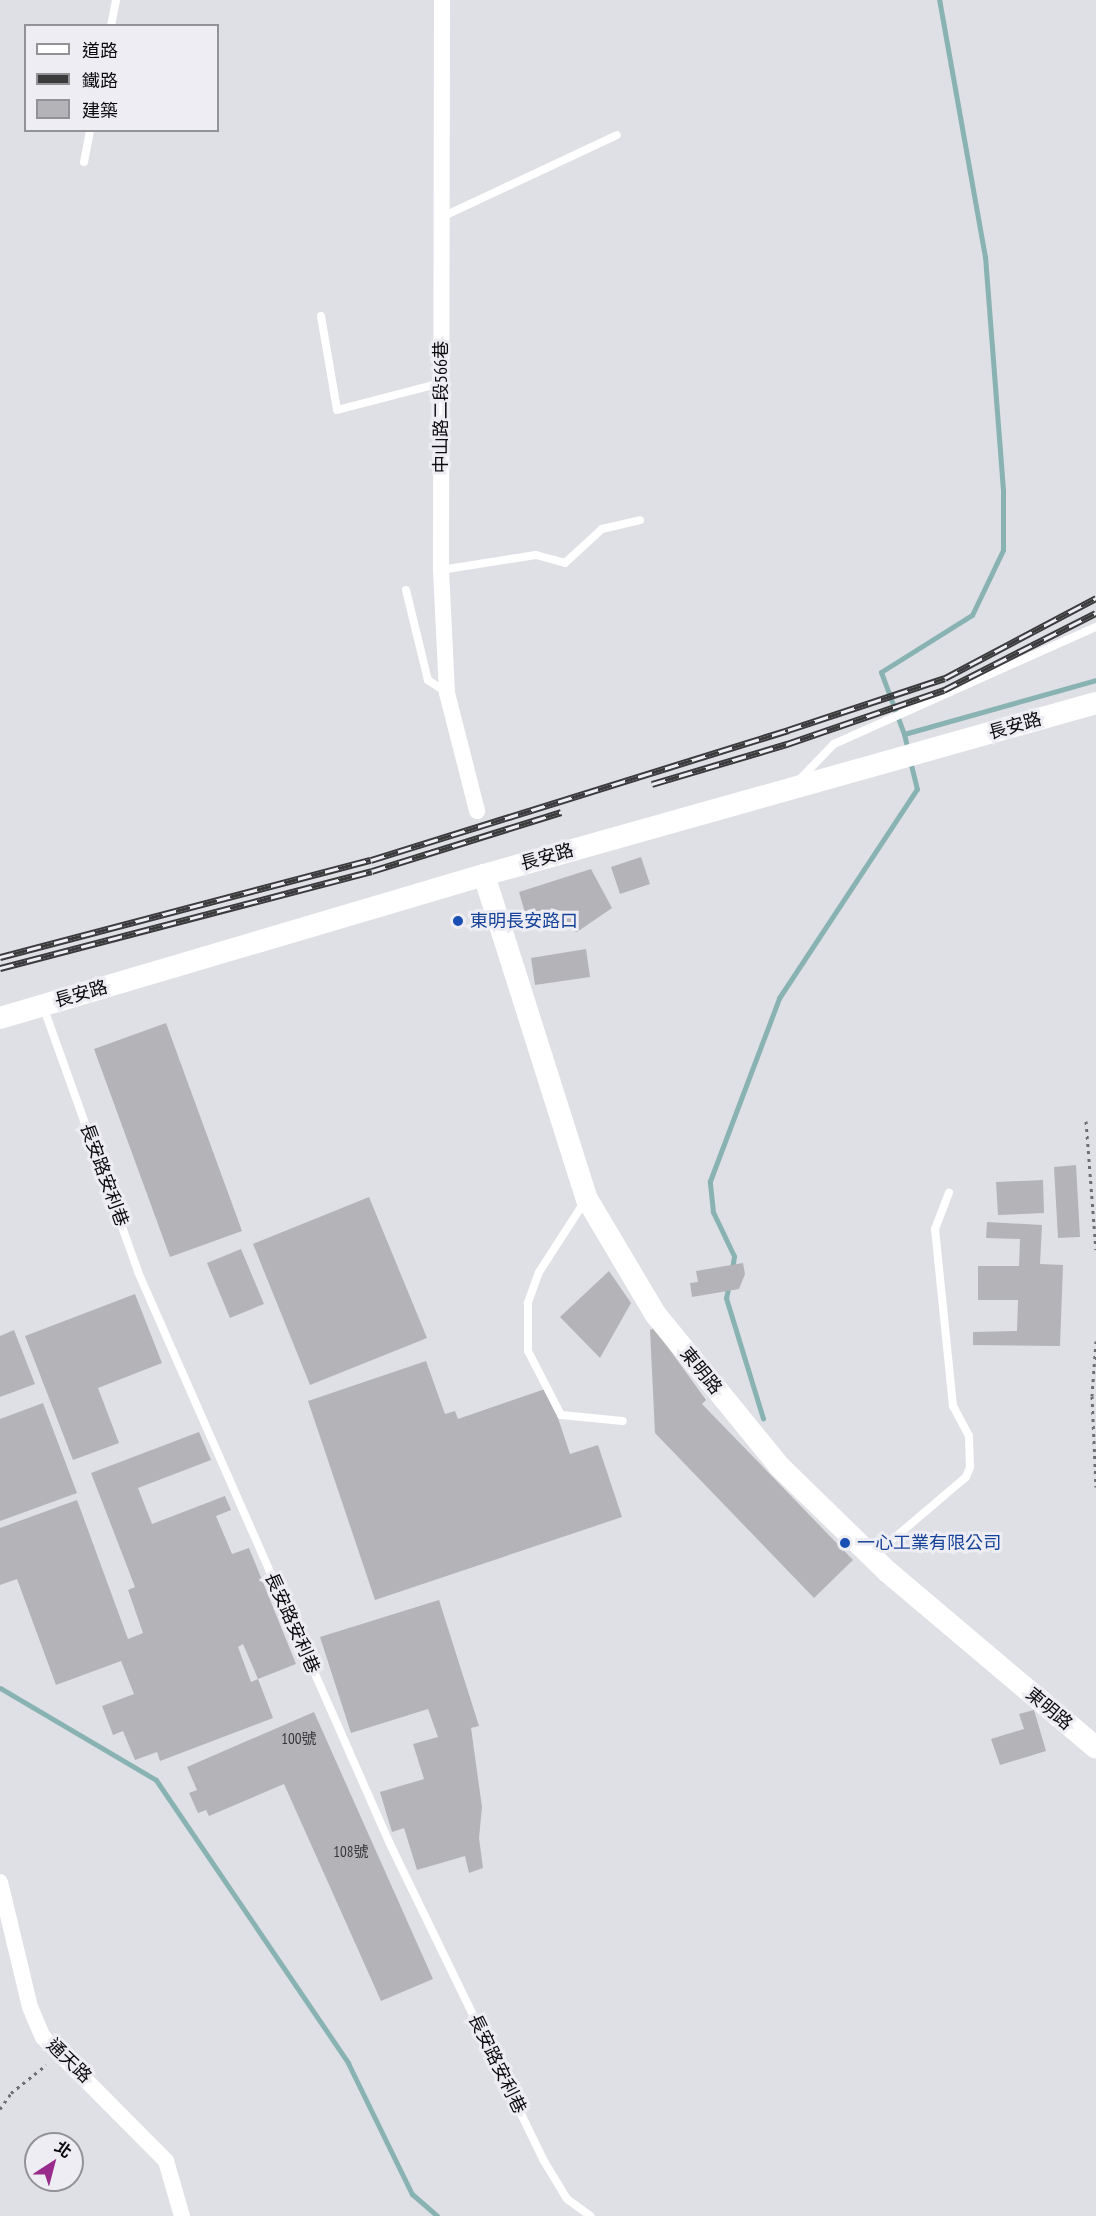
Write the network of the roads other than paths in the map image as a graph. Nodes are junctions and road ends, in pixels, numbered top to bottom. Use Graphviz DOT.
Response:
graph roads {
  1 [pos="116,0"];
  2 [pos="442,0"];
  3 [pos="111,24"];
  4 [pos="90,132"];
  5 [pos="617,135"];
  6 [pos="84,162"];
  7 [pos="441,217"];
  8 [pos="321,316"];
  9 [pos="441,383"];
  10 [pos="640,520"];
  11 [pos="441,570"];
  12 [pos="406,590"];
  13 [pos="1096,627"];
  14 [pos="447,693"];
  15 [pos="1096,703"];
  16 [pos="791,790"];
  17 [pos="477,811"];
  18 [pos="484,875"];
  19 [pos="43,1005"];
  20 [pos="0,1017"];
  21 [pos="949,1193"];
  22 [pos="587,1199"];
  23 [pos="623,1421"];
  24 [pos="872,1557"];
  25 [pos="1096,1748"];
  26 [pos="0,1882"];
  27 [pos="182,2216"];
  28 [pos="590,2216"];
  1 -- 3 [label="lane"];
  2 -- 7 [label="street, 中山路二段566巷"];
  4 -- 6 [label="lane"];
  5 -- 7 [label="lane"];
  7 -- 9 [label="street, 中山路二段566巷"];
  8 -- 9 [label="lane"];
  9 -- 11 [label="street, 中山路二段566巷"];
  10 -- 11 [label="lane"];
  11 -- 14 [label="street, 中山路二段566巷"];
  12 -- 14 [label="lane"];
  13 -- 16 [label="lane"];
  14 -- 17 [label="street, 中山路二段566巷"];
  15 -- 16 [label="main road, 長安路"];
  16 -- 18 [label="main road, 長安路"];
  18 -- 19 [label="main road, 長安路"];
  18 -- 22 [label="main road, 東明路"];
  19 -- 20 [label="main road, 長安路"];
  19 -- 28 [label="lane, 長安路安利巷"];
  21 -- 24 [label="lane"];
  22 -- 23 [label="lane"];
  22 -- 24 [label="main road, 東明路"];
  24 -- 25 [label="main road, 東明路"];
  26 -- 27 [label="street, 通天路"];
}
